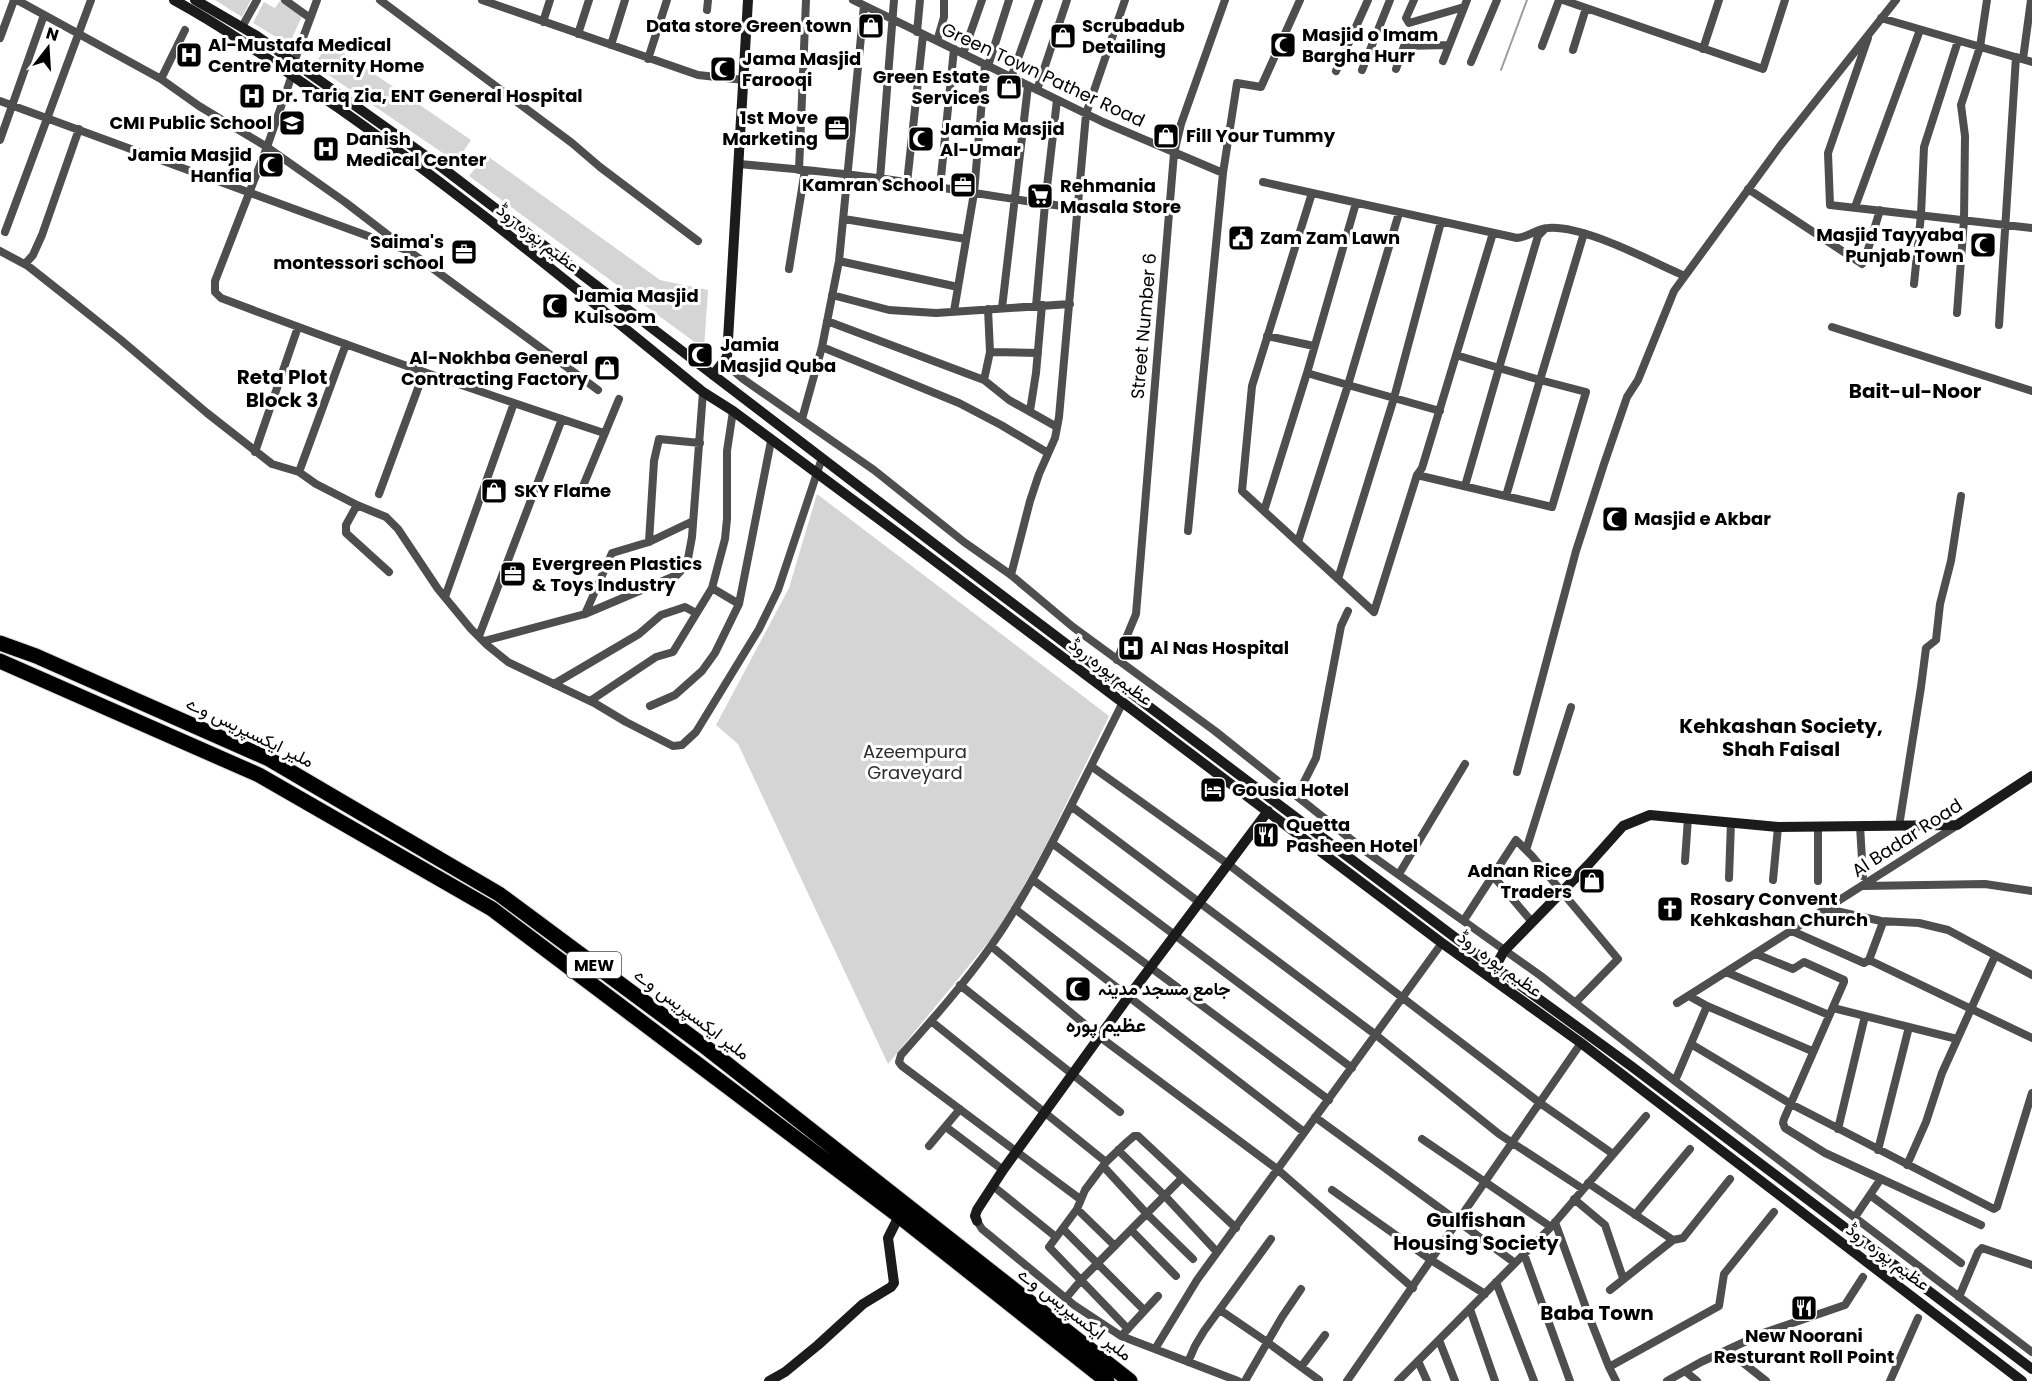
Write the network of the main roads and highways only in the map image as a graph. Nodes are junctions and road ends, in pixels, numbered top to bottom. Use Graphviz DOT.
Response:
graph roads {
  1 [pos="174,0"];
  2 [pos="195,0"];
  3 [pos="748,0"];
  4 [pos="382,132"];
  5 [pos="713,375"];
  6 [pos="0,643"];
  7 [pos="0,661"];
  8 [pos="2032,776"];
  9 [pos="1268,811"];
  10 [pos="1495,967"];
  11 [pos="899,1216"];
  12 [pos="977,1221"];
  13 [pos="2032,1369"];
  14 [pos="769,1381"];
  15 [pos="1107,1381"];
  16 [pos="1130,1381"];
  17 [pos="2022,1381"];
  1 -- 4 [label="main road, عظیم پورہ روڈ"];
  2 -- 4 [label="main road, عظیم پورہ روڈ"];
  3 -- 5 [label="main road"];
  4 -- 5 [label="main road, عظیم پورہ روڈ"];
  4 -- 9 [label="main road, عظیم پورہ روڈ"];
  5 -- 10 [label="main road, عظیم پورہ روڈ"];
  6 -- 16 [label="highway, ملیر ایکسپریس وے / MEW"];
  7 -- 11 [label="highway, ملیر ایکسپریس وے / MEW"];
  8 -- 10 [label="main road, Al Badar Road"];
  9 -- 12 [label="main road"];
  9 -- 17 [label="main road, عظیم پورہ روڈ"];
  10 -- 13 [label="main road, عظیم پورہ روڈ"];
  11 -- 14 [label="main road"];
  11 -- 15 [label="highway, ملیر ایکسپریس وے / MEW"];
}
